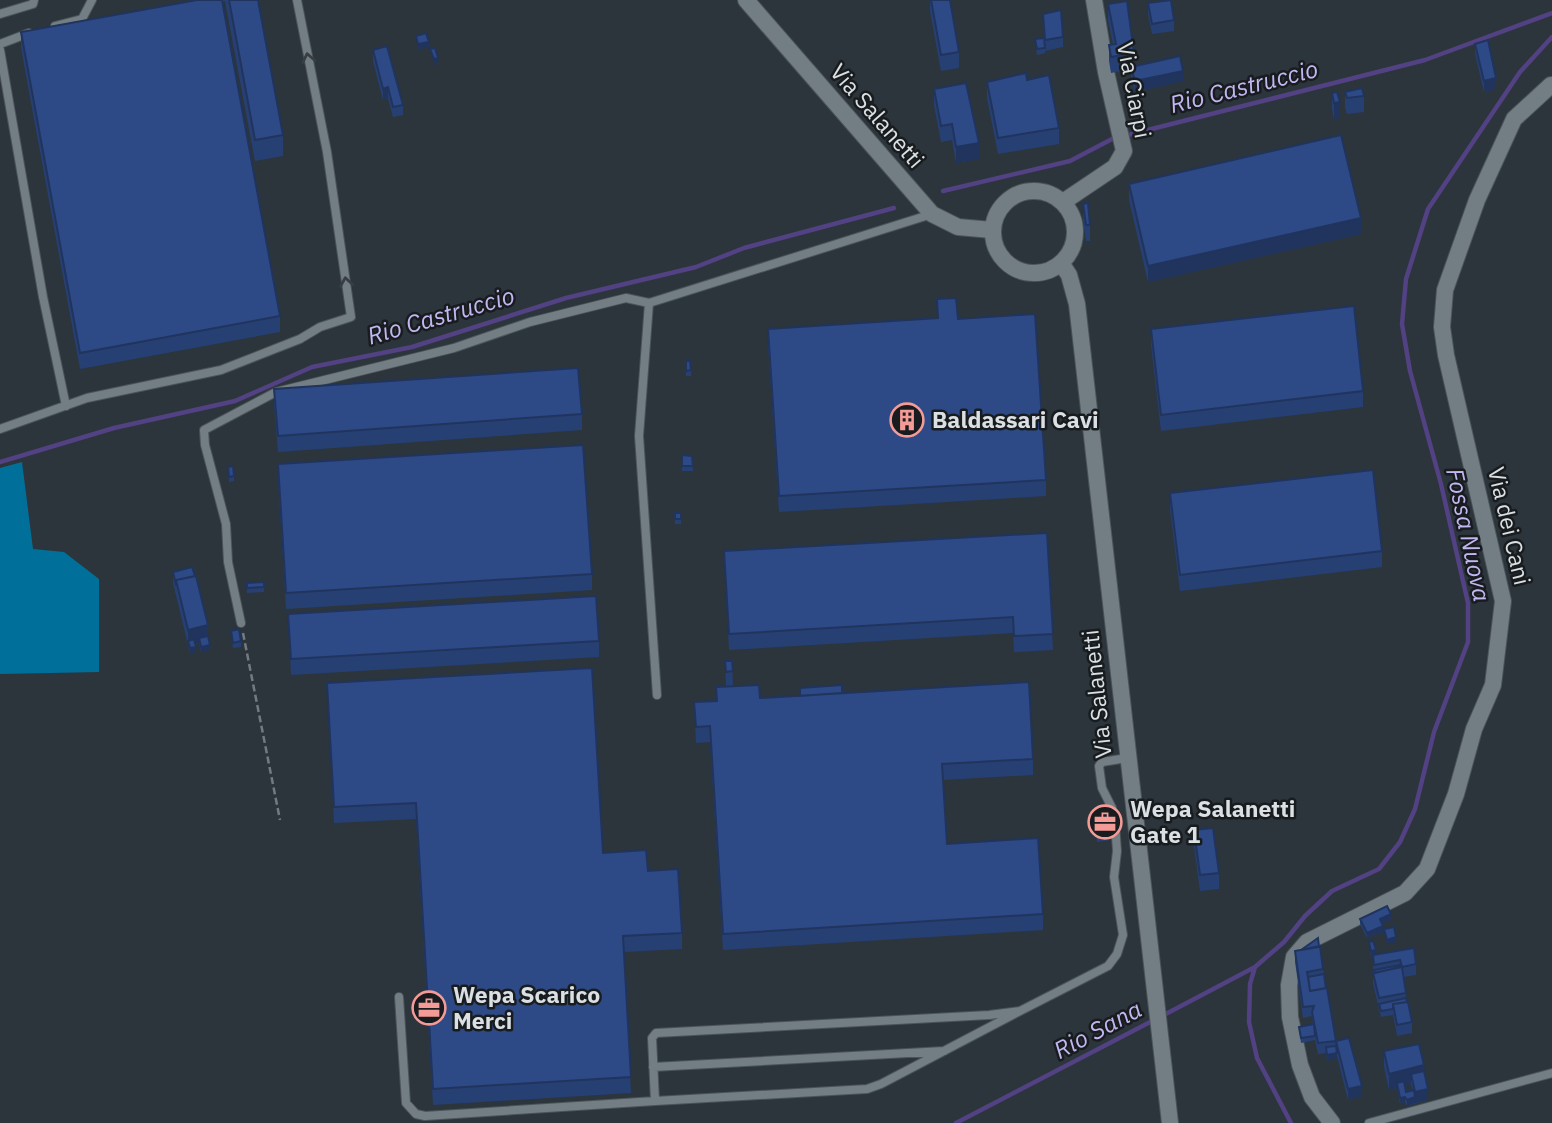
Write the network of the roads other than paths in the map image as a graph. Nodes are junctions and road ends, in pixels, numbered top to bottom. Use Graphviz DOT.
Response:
graph roads {
  1 [pos="33,0"];
  2 [pos="92,0"];
  3 [pos="297,0"];
  4 [pos="747,0"];
  5 [pos="1094,0"];
  6 [pos="0,14"];
  7 [pos="0,44"];
  8 [pos="0,50"];
  9 [pos="1551,85"];
  10 [pos="1063,202"];
  11 [pos="932,214"];
  12 [pos="992,230"];
  13 [pos="1061,263"];
  14 [pos="649,303"];
  15 [pos="66,405"];
  16 [pos="0,429"];
  17 [pos="241,623"];
  18 [pos="657,695"];
  19 [pos="1127,758"];
  20 [pos="399,997"];
  21 [pos="1020,1011"];
  22 [pos="946,1051"];
  23 [pos="653,1067"];
  24 [pos="1552,1073"];
  25 [pos="655,1101"];
  26 [pos="1170,1123"];
  27 [pos="1332,1123"];
  28 [pos="1369,1123"];
  1 -- 6 [label="lane"];
  2 -- 7 [label="lane"];
  15 -- 3 [label="lane, one-way"];
  4 -- 11 [label="street, Via Salanetti"];
  5 -- 10 [label="street, Via Ciarpi"];
  8 -- 15 [label="lane"];
  9 -- 27 [label="street, Via dei Cani"];
  10 -- 12 [label="street"];
  10 -- 13 [label="street"];
  11 -- 12 [label="street, Via Salanetti"];
  11 -- 14 [label="lane"];
  12 -- 13 [label="street"];
  13 -- 19 [label="street, Via Salanetti"];
  14 -- 17 [label="lane"];
  14 -- 18 [label="lane"];
  15 -- 16 [label="lane"];
  19 -- 21 [label="lane"];
  19 -- 26 [label="street, Via Salanetti"];
  20 -- 25 [label="lane"];
  21 -- 22 [label="lane"];
  21 -- 23 [label="lane"];
  22 -- 23 [label="lane"];
  22 -- 25 [label="lane"];
  23 -- 25 [label="lane"];
  24 -- 28 [label="lane"];
}
